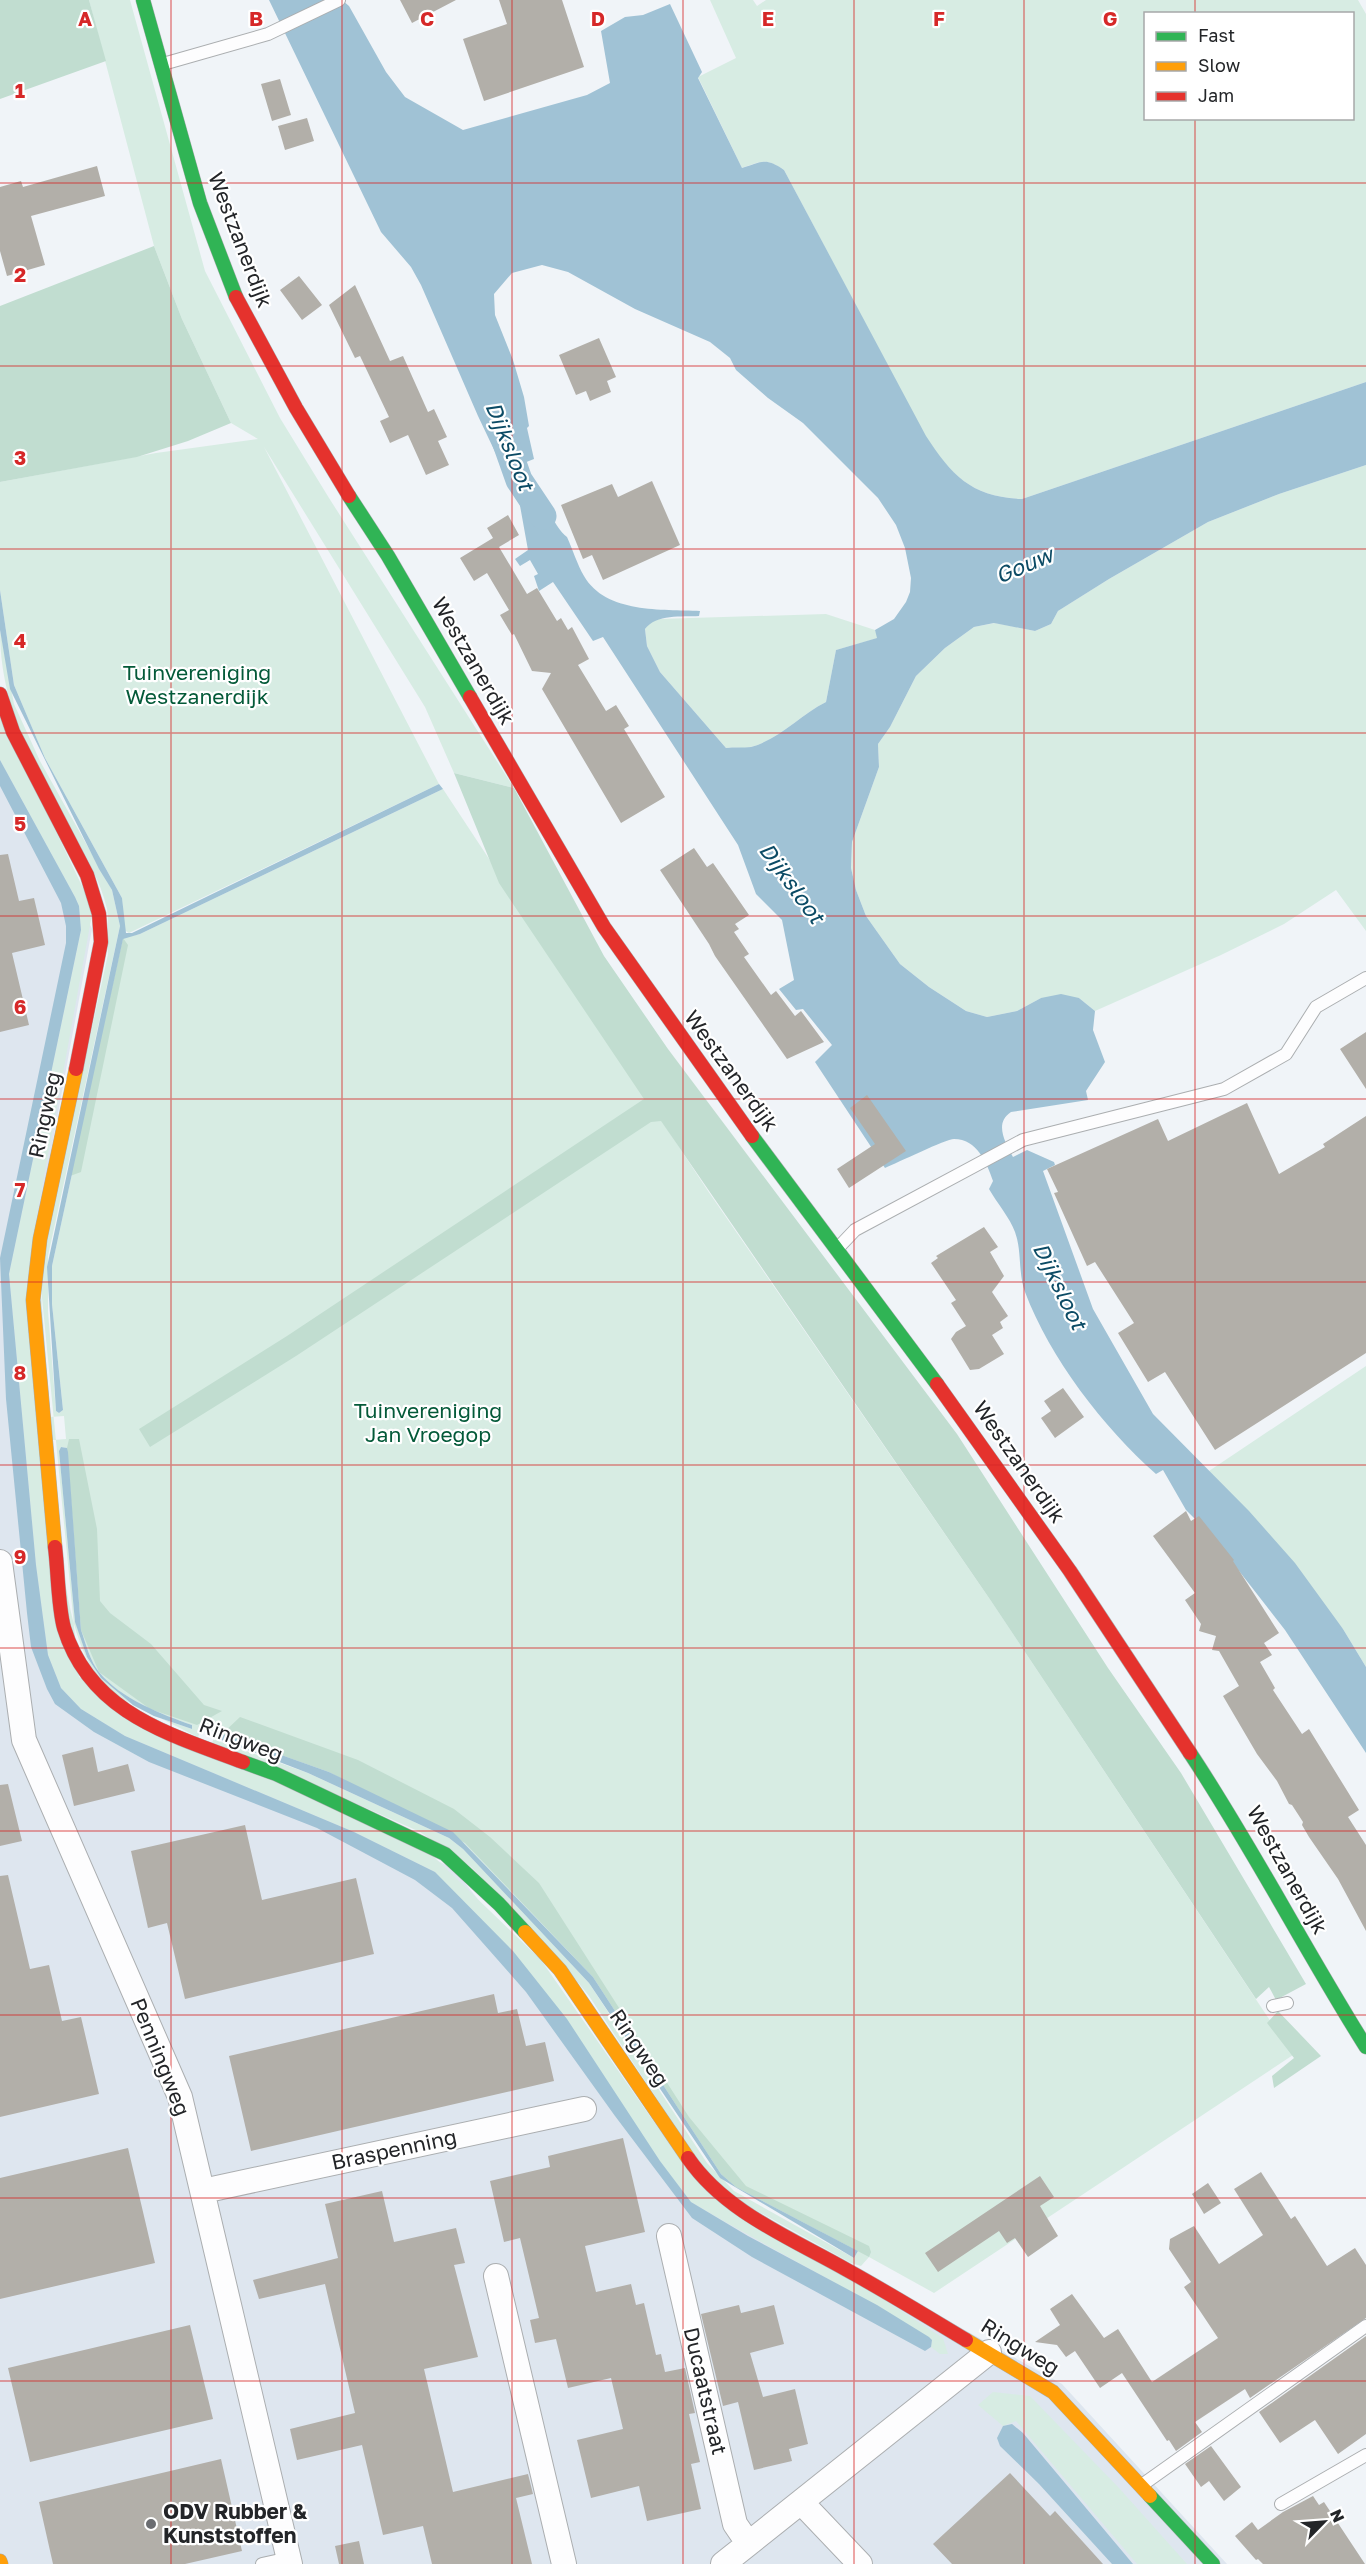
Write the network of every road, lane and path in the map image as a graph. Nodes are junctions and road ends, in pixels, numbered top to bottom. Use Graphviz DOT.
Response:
graph roads {
  1 [pos="144,0"];
  2 [pos="339,0"];
  3 [pos="160,65"];
  4 [pos="0,694"];
  5 [pos="1366,978"];
  6 [pos="836,1250"];
  7 [pos="0,1562"];
  8 [pos="1327,1985"];
  9 [pos="1313,1990"];
  10 [pos="1287,2002"];
  11 [pos="1273,2006"];
  12 [pos="1366,2047"];
  13 [pos="584,2109"];
  14 [pos="203,2191"];
  15 [pos="669,2236"];
  16 [pos="496,2277"];
  17 [pos="1366,2326"];
  18 [pos="989,2352"];
  19 [pos="1366,2455"];
  20 [pos="1142,2485"];
  21 [pos="801,2502"];
  22 [pos="1281,2504"];
  23 [pos="748,2543"];
  24 [pos="289,2561"];
  25 [pos="262,2564"];
  26 [pos="564,2564"];
  27 [pos="723,2564"];
  28 [pos="860,2564"];
  29 [pos="1213,2564"];
  1 -- 3 [label="street, Westzanerdijk"];
  2 -- 3 [label="lane"];
  3 -- 6 [label="street, Westzanerdijk"];
  4 -- 18 [label="street, Ringweg"];
  5 -- 6 [label="lane"];
  6 -- 8 [label="street, Westzanerdijk"];
  7 -- 14 [label="street, Penningweg"];
  8 -- 9 [label="lane"];
  8 -- 12 [label="street, Westzanerdijk"];
  10 -- 11 [label="lane"];
  13 -- 14 [label="street, Braspenning"];
  14 -- 24 [label="street, Penningweg"];
  15 -- 23 [label="street, Ducaatstraat"];
  16 -- 26 [label="street"];
  17 -- 20 [label="lane"];
  18 -- 20 [label="street, Ringweg"];
  18 -- 21 [label="street"];
  19 -- 22 [label="lane"];
  20 -- 29 [label="street, Ringweg"];
  21 -- 23 [label="street"];
  21 -- 28 [label="street"];
  23 -- 27 [label="street"];
  24 -- 25 [label="lane"];
}
